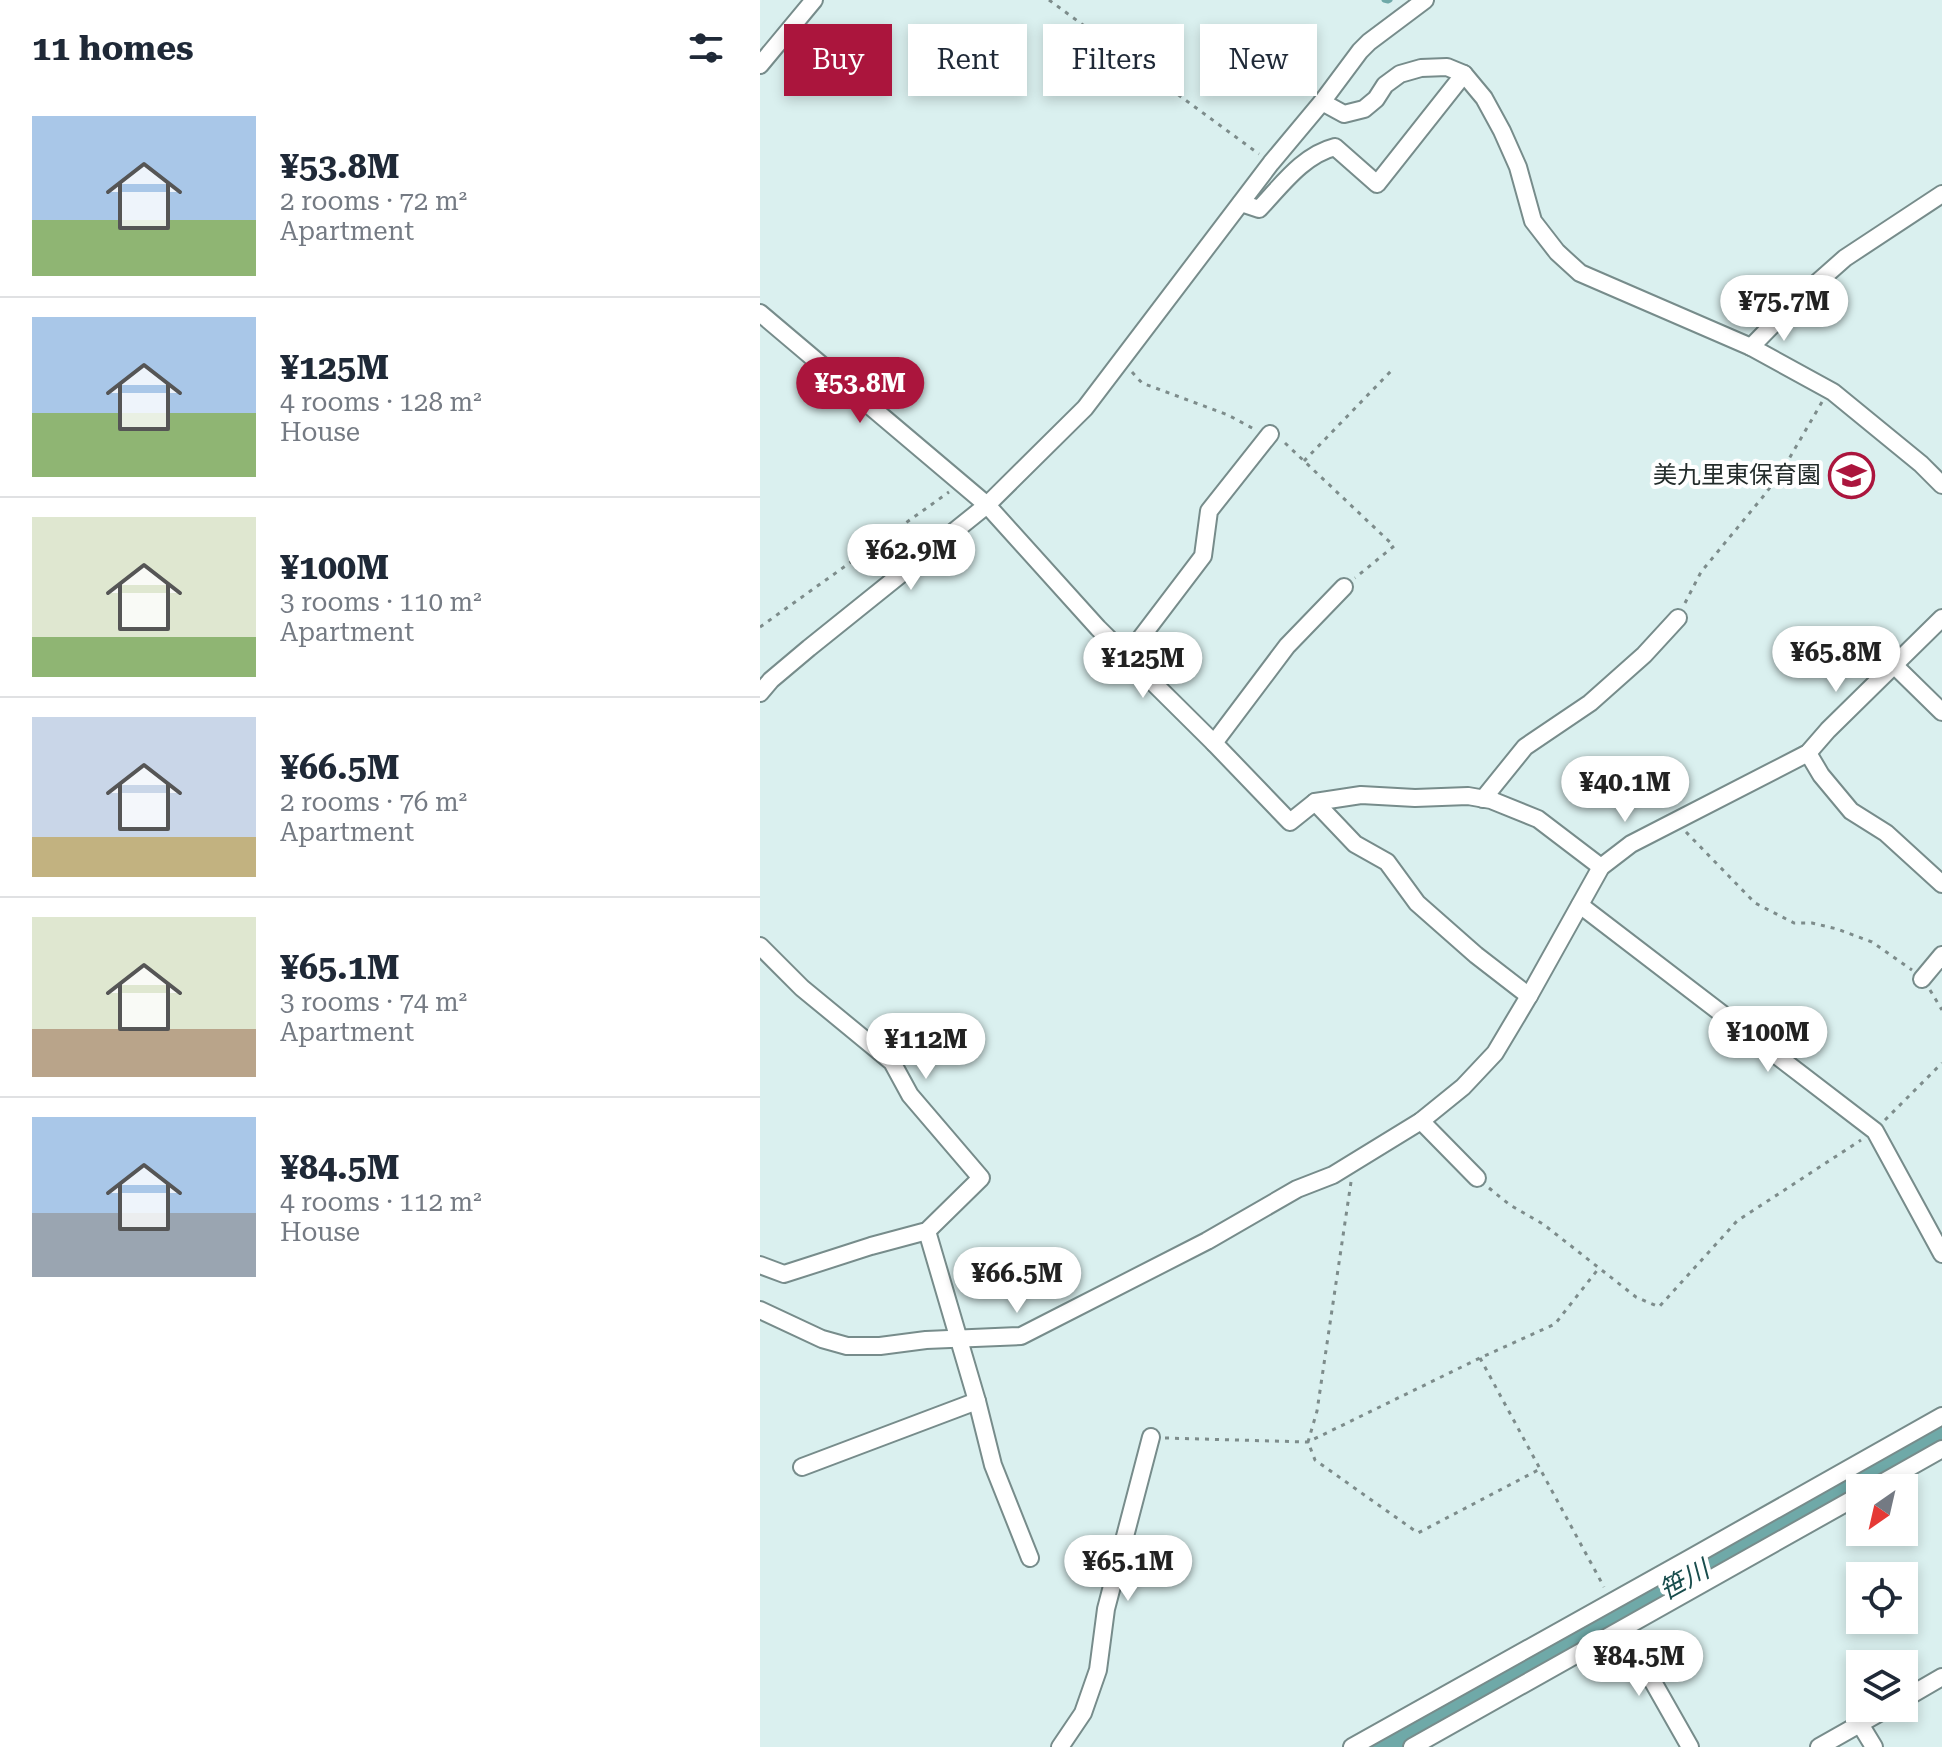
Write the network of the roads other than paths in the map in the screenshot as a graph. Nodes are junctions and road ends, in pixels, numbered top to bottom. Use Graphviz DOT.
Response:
graph roads {
  1 [pos="814,0"];
  2 [pos="1425,0"];
  3 [pos="760,65"];
  4 [pos="1464,74"];
  5 [pos="1322,102"];
  6 [pos="1942,194"];
  7 [pos="1241,203"];
  8 [pos="760,313"];
  9 [pos="1751,347"];
  10 [pos="1270,434"];
  11 [pos="1942,485"];
  12 [pos="987,505"];
  13 [pos="1344,587"];
  14 [pos="1678,618"];
  15 [pos="1942,618"];
  16 [pos="1127,656"];
  17 [pos="1894,665"];
  18 [pos="760,693"];
  19 [pos="1942,712"];
  20 [pos="1214,743"];
  21 [pos="1808,753"];
  22 [pos="1483,799"];
  23 [pos="1315,802"];
  24 [pos="1601,867"];
  25 [pos="1942,884"];
  26 [pos="1580,905"];
  27 [pos="760,946"];
  28 [pos="1942,955"];
  29 [pos="1922,979"];
  30 [pos="1529,996"];
  31 [pos="1421,1121"];
  32 [pos="1477,1178"];
  33 [pos="927,1231"];
  34 [pos="1942,1254"];
  35 [pos="760,1265"];
  36 [pos="760,1310"];
  37 [pos="959,1339"];
  38 [pos="977,1401"];
  39 [pos="1942,1416"];
  40 [pos="1151,1437"];
  41 [pos="1942,1449"];
  42 [pos="802,1467"];
  43 [pos="1898,1474"];
  44 [pos="1846,1503"];
  45 [pos="1030,1558"];
  46 [pos="1623,1629"];
  47 [pos="1942,1677"];
  48 [pos="1918,1691"];
  49 [pos="1864,1722"];
  50 [pos="1860,1724"];
  51 [pos="1060,1747"];
  52 [pos="1352,1747"];
  53 [pos="1412,1747"];
  54 [pos="1690,1747"];
  55 [pos="1819,1747"];
  56 [pos="1874,1747"];
  1 -- 3 [label="street"];
  2 -- 5 [label="street"];
  4 -- 5 [label="street"];
  4 -- 7 [label="street"];
  4 -- 9 [label="street"];
  5 -- 7 [label="street"];
  6 -- 9 [label="street"];
  7 -- 12 [label="street"];
  8 -- 12 [label="street"];
  9 -- 11 [label="street"];
  10 -- 16 [label="street"];
  12 -- 16 [label="street"];
  12 -- 18 [label="street"];
  13 -- 20 [label="street"];
  14 -- 22 [label="street"];
  15 -- 17 [label="street"];
  16 -- 20 [label="street"];
  17 -- 19 [label="street"];
  17 -- 21 [label="street"];
  20 -- 23 [label="street"];
  21 -- 24 [label="street"];
  21 -- 25 [label="street"];
  22 -- 23 [label="street"];
  22 -- 24 [label="street"];
  23 -- 30 [label="street"];
  24 -- 26 [label="street"];
  26 -- 30 [label="street"];
  26 -- 34 [label="street"];
  27 -- 33 [label="street"];
  28 -- 29 [label="street"];
  30 -- 31 [label="street"];
  31 -- 32 [label="street"];
  31 -- 37 [label="street"];
  33 -- 35 [label="street"];
  33 -- 37 [label="street"];
  36 -- 37 [label="street"];
  37 -- 38 [label="street"];
  38 -- 42 [label="street"];
  38 -- 45 [label="street"];
  39 -- 52 [label="street"];
  40 -- 51 [label="street"];
  41 -- 43 [label="street"];
  44 -- 46 [label="street"];
  46 -- 53 [label="street"];
  46 -- 54 [label="street"];
  47 -- 48 [label="street"];
  49 -- 50 [label="street"];
  50 -- 55 [label="street"];
  50 -- 56 [label="street"];
}
